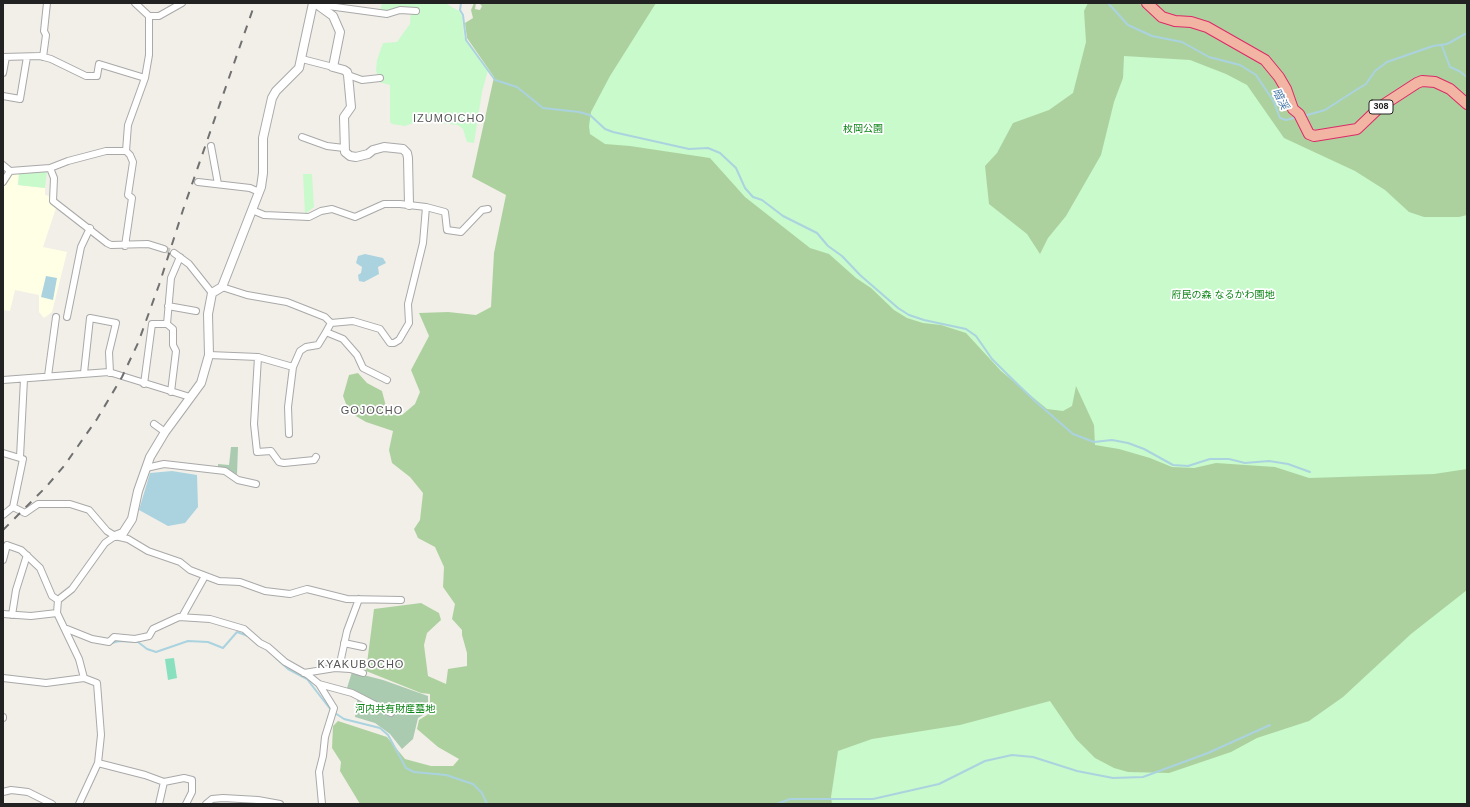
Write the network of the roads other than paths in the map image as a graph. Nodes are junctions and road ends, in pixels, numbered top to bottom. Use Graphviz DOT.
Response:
graph roads {
  1 [pos="47,3"];
  2 [pos="134,3"];
  3 [pos="182,3"];
  4 [pos="1147,3"];
  5 [pos="316,4"];
  6 [pos="416,11"];
  7 [pos="149,16"];
  8 [pos="4,57"];
  9 [pos="27,57"];
  10 [pos="43,57"];
  11 [pos="302,59"];
  12 [pos="333,67"];
  13 [pos="3,73"];
  14 [pos="348,75"];
  15 [pos="145,78"];
  16 [pos="380,78"];
  17 [pos="3,96"];
  18 [pos="1467,104"];
  19 [pos="302,137"];
  20 [pos="211,146"];
  21 [pos="344,148"];
  22 [pos="126,151"];
  23 [pos="3,165"];
  24 [pos="50,168"];
  25 [pos="10,171"];
  26 [pos="3,182"];
  27 [pos="198,182"];
  28 [pos="218,184"];
  29 [pos="259,192"];
  30 [pos="409,205"];
  31 [pos="426,207"];
  32 [pos="488,209"];
  33 [pos="252,210"];
  34 [pos="90,228"];
  35 [pos="125,246"];
  36 [pos="164,249"];
  37 [pos="174,253"];
  38 [pos="180,257"];
  39 [pos="222,287"];
  40 [pos="212,292"];
  41 [pos="168,306"];
  42 [pos="196,311"];
  43 [pos="56,317"];
  44 [pos="66,317"];
  45 [pos="331,323"];
  46 [pos="167,324"];
  47 [pos="326,332"];
  48 [pos="209,355"];
  49 [pos="258,357"];
  50 [pos="293,367"];
  51 [pos="84,373"];
  52 [pos="110,373"];
  53 [pos="48,376"];
  54 [pos="24,379"];
  55 [pos="3,380"];
  56 [pos="387,380"];
  57 [pos="144,384"];
  58 [pos="171,392"];
  59 [pos="190,397"];
  60 [pos="154,424"];
  61 [pos="165,432"];
  62 [pos="289,434"];
  63 [pos="3,453"];
  64 [pos="20,457"];
  65 [pos="316,458"];
  66 [pos="146,468"];
  67 [pos="256,484"];
  68 [pos="13,507"];
  69 [pos="3,515"];
  70 [pos="115,536"];
  71 [pos="27,555"];
  72 [pos="3,560"];
  73 [pos="205,576"];
  74 [pos="359,599"];
  75 [pos="58,600"];
  76 [pos="401,600"];
  77 [pos="57,613"];
  78 [pos="3,614"];
  79 [pos="12,615"];
  80 [pos="182,617"];
  81 [pos="67,629"];
  82 [pos="344,643"];
  83 [pos="363,647"];
  84 [pos="339,668"];
  85 [pos="304,673"];
  86 [pos="363,673"];
  87 [pos="3,678"];
  88 [pos="84,678"];
  89 [pos="319,684"];
  90 [pos="391,713"];
  91 [pos="98,763"];
  92 [pos="164,782"];
  93 [pos="3,792"];
  94 [pos="52,804"];
  95 [pos="79,804"];
  96 [pos="159,804"];
  97 [pos="186,804"];
  98 [pos="206,804"];
  99 [pos="280,804"];
  100 [pos="322,804"];
  1 -- 10 [label="street"];
  2 -- 7 [label="street"];
  3 -- 7 [label="street"];
  4 -- 18 [label="highway, 308"];
  5 -- 6 [label="street"];
  5 -- 11 [label="street"];
  5 -- 12 [label="street"];
  7 -- 15 [label="street"];
  8 -- 9 [label="street"];
  8 -- 13 [label="street"];
  9 -- 10 [label="street"];
  9 -- 17 [label="street"];
  10 -- 15 [label="street"];
  11 -- 12 [label="street"];
  11 -- 29 [label="street"];
  12 -- 14 [label="street"];
  14 -- 16 [label="street"];
  14 -- 21 [label="street"];
  15 -- 22 [label="street"];
  19 -- 21 [label="street"];
  20 -- 28 [label="street"];
  21 -- 30 [label="street"];
  22 -- 24 [label="street"];
  22 -- 35 [label="street"];
  23 -- 25 [label="street"];
  24 -- 25 [label="street"];
  24 -- 34 [label="street"];
  25 -- 26 [label="street"];
  27 -- 28 [label="street"];
  28 -- 29 [label="street"];
  29 -- 33 [label="street"];
  30 -- 31 [label="street"];
  30 -- 33 [label="street"];
  31 -- 32 [label="street"];
  31 -- 45 [label="street"];
  33 -- 39 [label="street"];
  34 -- 35 [label="street"];
  34 -- 44 [label="street"];
  35 -- 36 [label="street"];
  37 -- 38 [label="street"];
  38 -- 40 [label="street"];
  38 -- 41 [label="street"];
  39 -- 40 [label="street"];
  39 -- 45 [label="street"];
  40 -- 48 [label="street"];
  41 -- 42 [label="street"];
  41 -- 46 [label="street"];
  43 -- 53 [label="street"];
  45 -- 47 [label="street"];
  46 -- 57 [label="street"];
  46 -- 58 [label="street"];
  47 -- 50 [label="street"];
  47 -- 56 [label="street"];
  48 -- 49 [label="street"];
  48 -- 59 [label="street"];
  49 -- 50 [label="street"];
  49 -- 65 [label="street"];
  50 -- 62 [label="street"];
  51 -- 52 [label="street"];
  51 -- 52 [label="street"];
  51 -- 53 [label="street"];
  52 -- 57 [label="street"];
  53 -- 54 [label="street"];
  54 -- 55 [label="street"];
  54 -- 64 [label="street"];
  57 -- 58 [label="street"];
  58 -- 59 [label="street"];
  59 -- 61 [label="street"];
  60 -- 61 [label="street"];
  61 -- 66 [label="street"];
  63 -- 64 [label="street"];
  64 -- 68 [label="street"];
  66 -- 67 [label="street"];
  66 -- 70 [label="street"];
  68 -- 69 [label="street"];
  68 -- 70 [label="street"];
  70 -- 73 [label="street"];
  70 -- 75 [label="street"];
  71 -- 72 [label="street"];
  71 -- 75 [label="street"];
  71 -- 79 [label="street"];
  73 -- 74 [label="street"];
  73 -- 80 [label="street"];
  74 -- 76 [label="street"];
  74 -- 82 [label="street"];
  75 -- 77 [label="street"];
  77 -- 79 [label="street"];
  77 -- 81 [label="street"];
  78 -- 79 [label="street"];
  80 -- 81 [label="street"];
  80 -- 85 [label="street"];
  81 -- 88 [label="street"];
  82 -- 83 [label="street"];
  82 -- 84 [label="street"];
  84 -- 85 [label="street"];
  84 -- 86 [label="street"];
  85 -- 89 [label="street"];
  87 -- 88 [label="street"];
  88 -- 91 [label="street"];
  89 -- 90 [label="street"];
  89 -- 100 [label="street"];
  91 -- 92 [label="street"];
  91 -- 95 [label="street"];
  92 -- 96 [label="street"];
  92 -- 97 [label="street"];
  93 -- 94 [label="street"];
  98 -- 99 [label="street"];
}
